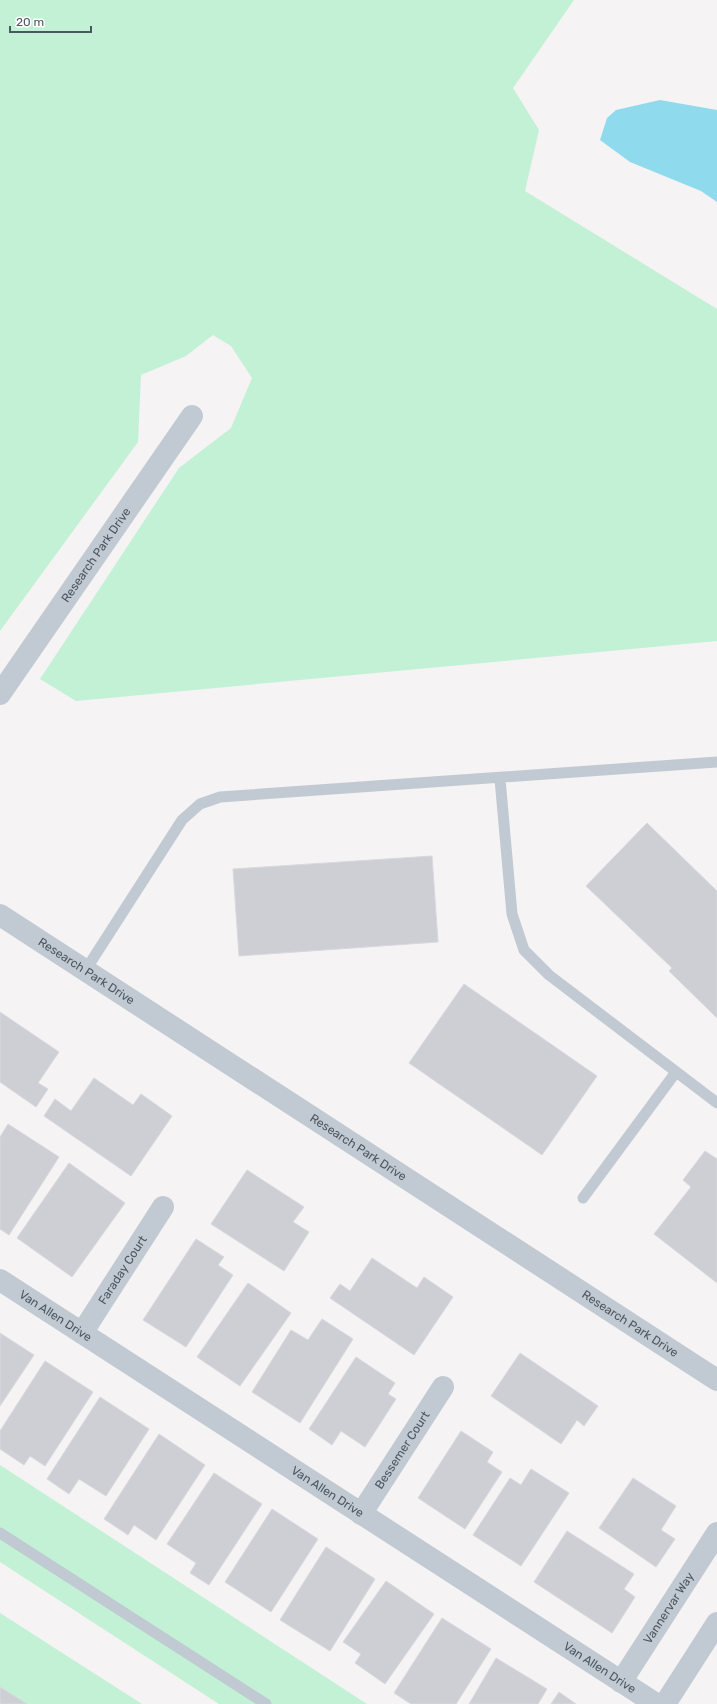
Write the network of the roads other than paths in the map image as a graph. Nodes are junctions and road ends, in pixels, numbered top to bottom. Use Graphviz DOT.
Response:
graph roads {
  1 [pos="192,416"];
  2 [pos="0,694"];
  3 [pos="717,762"];
  4 [pos="500,779"];
  5 [pos="0,914"];
  6 [pos="85,971"];
  7 [pos="676,1072"];
  8 [pos="717,1103"];
  9 [pos="583,1198"];
  10 [pos="163,1207"];
  11 [pos="0,1280"];
  12 [pos="82,1333"];
  13 [pos="717,1380"];
  14 [pos="443,1387"];
  15 [pos="361,1514"];
  16 [pos="0,1533"];
  17 [pos="717,1533"];
  18 [pos="717,1623"];
  19 [pos="620,1682"];
  20 [pos="266,1704"];
  21 [pos="656,1704"];
  22 [pos="665,1704"];
  1 -- 2 [label="street, Research Park Drive"];
  3 -- 4 [label="lane"];
  4 -- 6 [label="lane"];
  4 -- 7 [label="lane"];
  5 -- 6 [label="street, Research Park Drive"];
  6 -- 13 [label="street, Research Park Drive"];
  7 -- 8 [label="lane"];
  7 -- 9 [label="lane"];
  10 -- 12 [label="street, Faraday Court"];
  11 -- 12 [label="street, Van Allen Drive"];
  12 -- 15 [label="street, Van Allen Drive"];
  14 -- 15 [label="street, Bessemer Court"];
  15 -- 19 [label="street, Van Allen Drive"];
  16 -- 20 [label="lane"];
  17 -- 19 [label="street, Vannervar Way"];
  18 -- 22 [label="street"];
  19 -- 21 [label="street, Van Allen Drive"];
}
